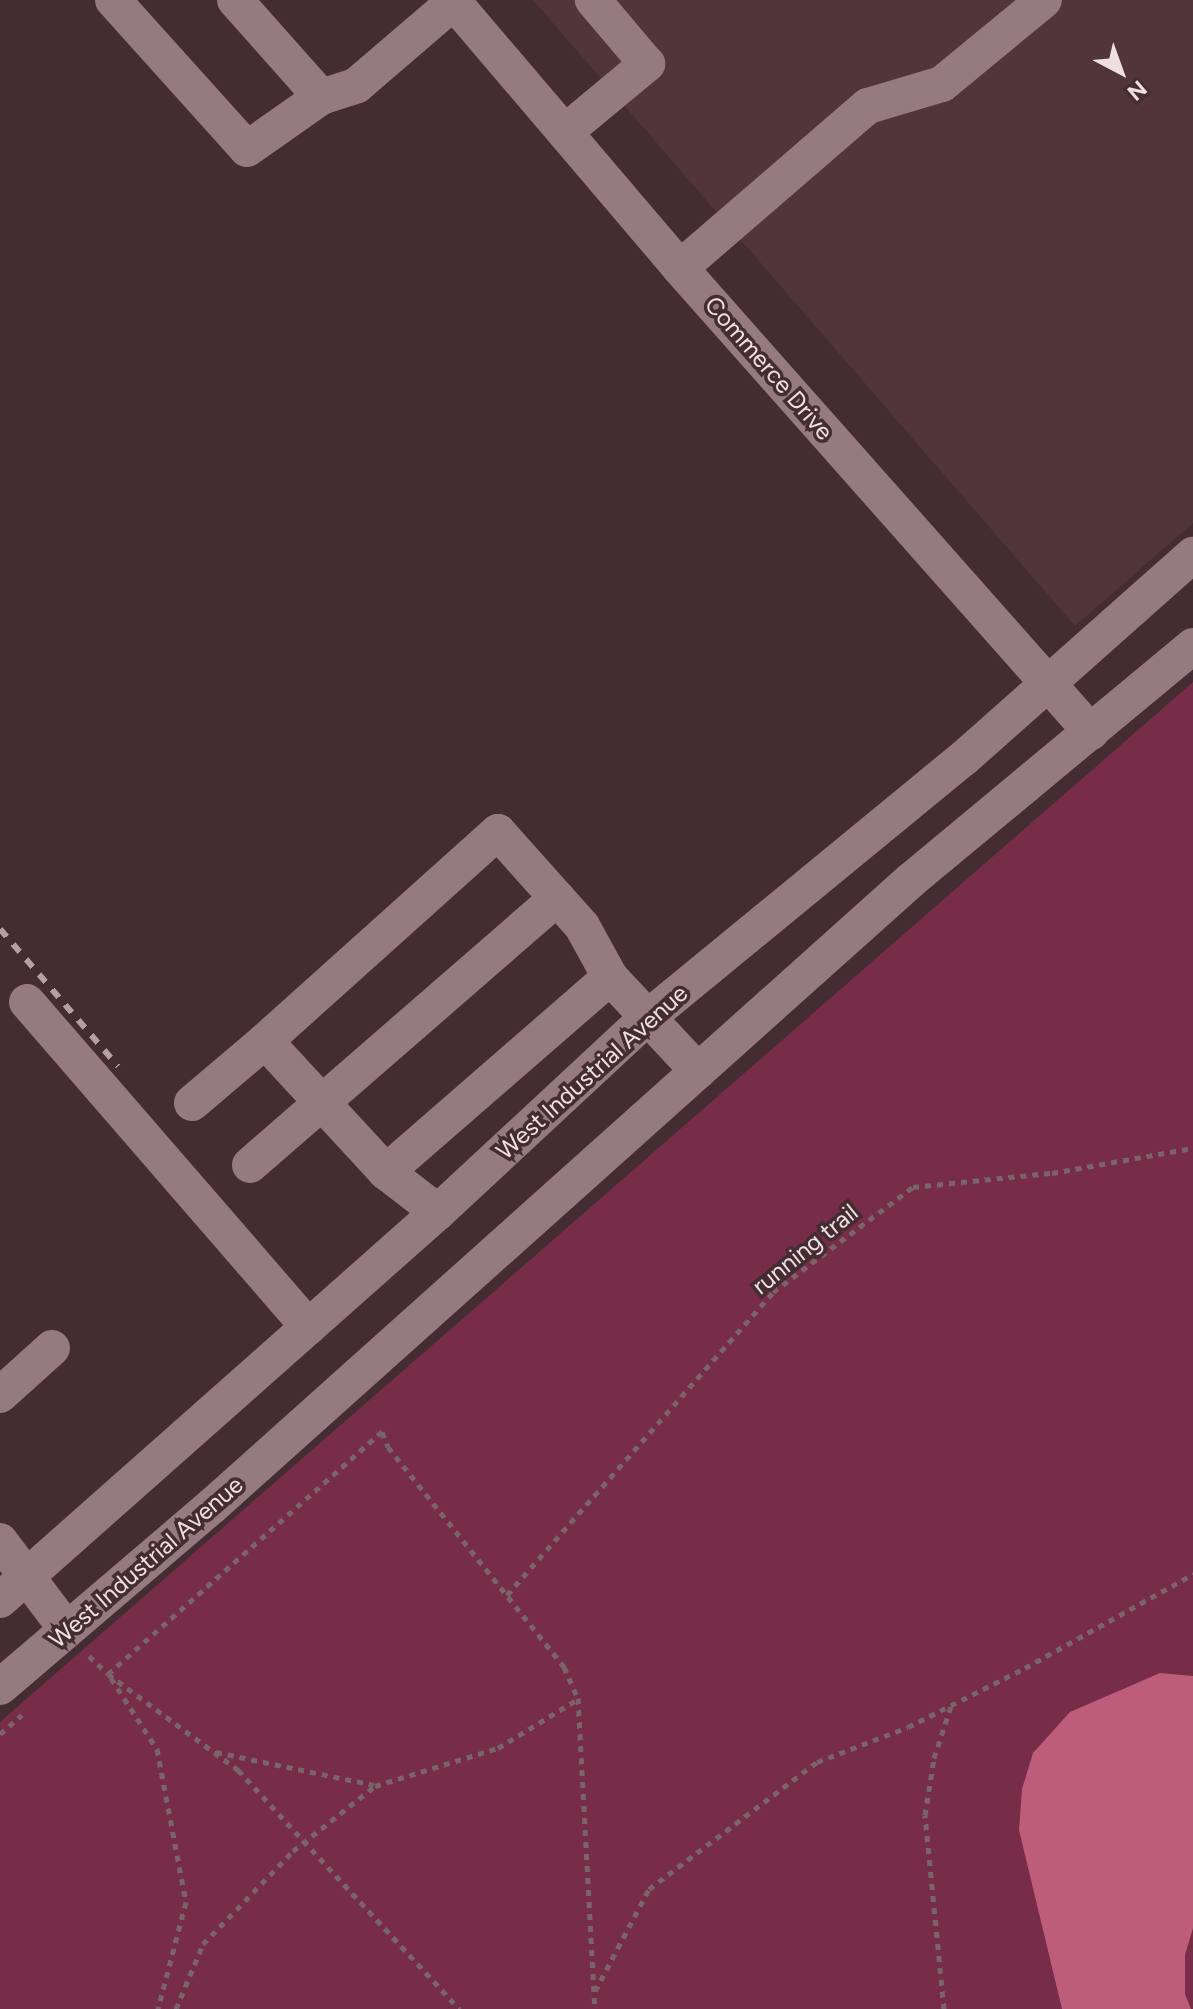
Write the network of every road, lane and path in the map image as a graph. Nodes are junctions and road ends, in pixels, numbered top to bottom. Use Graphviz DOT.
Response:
graph roads {
  1 [pos="113,0"];
  2 [pos="235,0"];
  3 [pos="593,0"];
  4 [pos="1044,0"];
  5 [pos="453,1"];
  6 [pos="321,97"];
  7 [pos="565,132"];
  8 [pos="680,268"];
  9 [pos="1193,555"];
  10 [pos="1193,646"];
  11 [pos="1047,683"];
  12 [pos="1091,732"];
  13 [pos="557,898"];
  14 [pos="610,977"];
  15 [pos="27,1002"];
  16 [pos="646,1019"];
  17 [pos="265,1041"];
  18 [pos="698,1071"];
  19 [pos="192,1103"];
  20 [pos="322,1104"];
  21 [pos="1193,1148"];
  22 [pos="250,1165"];
  23 [pos="386,1172"];
  24 [pos="438,1212"];
  25 [pos="309,1327"];
  26 [pos="52,1348"];
  27 [pos="0,1395"];
  28 [pos="0,1541"];
  29 [pos="1193,1574"];
  30 [pos="27,1576"];
  31 [pos="507,1595"];
  32 [pos="0,1600"];
  33 [pos="67,1630"];
  34 [pos="79,1665"];
  35 [pos="108,1674"];
  36 [pos="0,1687"];
  37 [pos="578,1698"];
  38 [pos="34,1705"];
  39 [pos="951,1705"];
  40 [pos="0,1734"];
  41 [pos="214,1752"];
  42 [pos="375,1786"];
  43 [pos="302,1844"];
  44 [pos="594,1992"];
  45 [pos="158,2009"];
  46 [pos="176,2009"];
  47 [pos="459,2009"];
  48 [pos="595,2009"];
  49 [pos="944,2009"];
  1 -- 6 [label="street"];
  2 -- 6 [label="street"];
  3 -- 7 [label="street"];
  4 -- 8 [label="street"];
  5 -- 6 [label="street"];
  5 -- 7 [label="street, Commerce Drive"];
  7 -- 8 [label="street, Commerce Drive"];
  8 -- 11 [label="street, Commerce Drive"];
  9 -- 11 [label="street, West Industrial Avenue"];
  10 -- 12 [label="street, West Industrial Avenue"];
  11 -- 12 [label="street, Commerce Drive"];
  11 -- 16 [label="street, West Industrial Avenue"];
  12 -- 18 [label="street, West Industrial Avenue"];
  13 -- 14 [label="street"];
  13 -- 17 [label="street"];
  13 -- 20 [label="street"];
  14 -- 16 [label="street"];
  14 -- 23 [label="street"];
  15 -- 25 [label="street"];
  16 -- 18 [label="street"];
  16 -- 24 [label="street, West Industrial Avenue"];
  17 -- 19 [label="street"];
  17 -- 20 [label="street"];
  18 -- 33 [label="street, West Industrial Avenue"];
  20 -- 22 [label="street"];
  20 -- 23 [label="street"];
  21 -- 31 [label="path, running trail"];
  23 -- 24 [label="street"];
  24 -- 25 [label="street, West Industrial Avenue"];
  25 -- 30 [label="street, West Industrial Avenue"];
  26 -- 27 [label="street"];
  28 -- 30 [label="street"];
  29 -- 39 [label="path"];
  30 -- 32 [label="street, West Industrial Avenue"];
  30 -- 33 [label="street"];
  31 -- 35 [label="path"];
  31 -- 37 [label="path"];
  33 -- 36 [label="street, West Industrial Avenue"];
  34 -- 35 [label="path"];
  35 -- 41 [label="path"];
  35 -- 45 [label="path"];
  37 -- 42 [label="path"];
  37 -- 44 [label="path"];
  38 -- 40 [label="path"];
  39 -- 44 [label="path"];
  39 -- 49 [label="path"];
  41 -- 42 [label="path"];
  41 -- 43 [label="path"];
  42 -- 43 [label="path"];
  43 -- 46 [label="path"];
  43 -- 47 [label="path"];
  44 -- 48 [label="path"];
}
